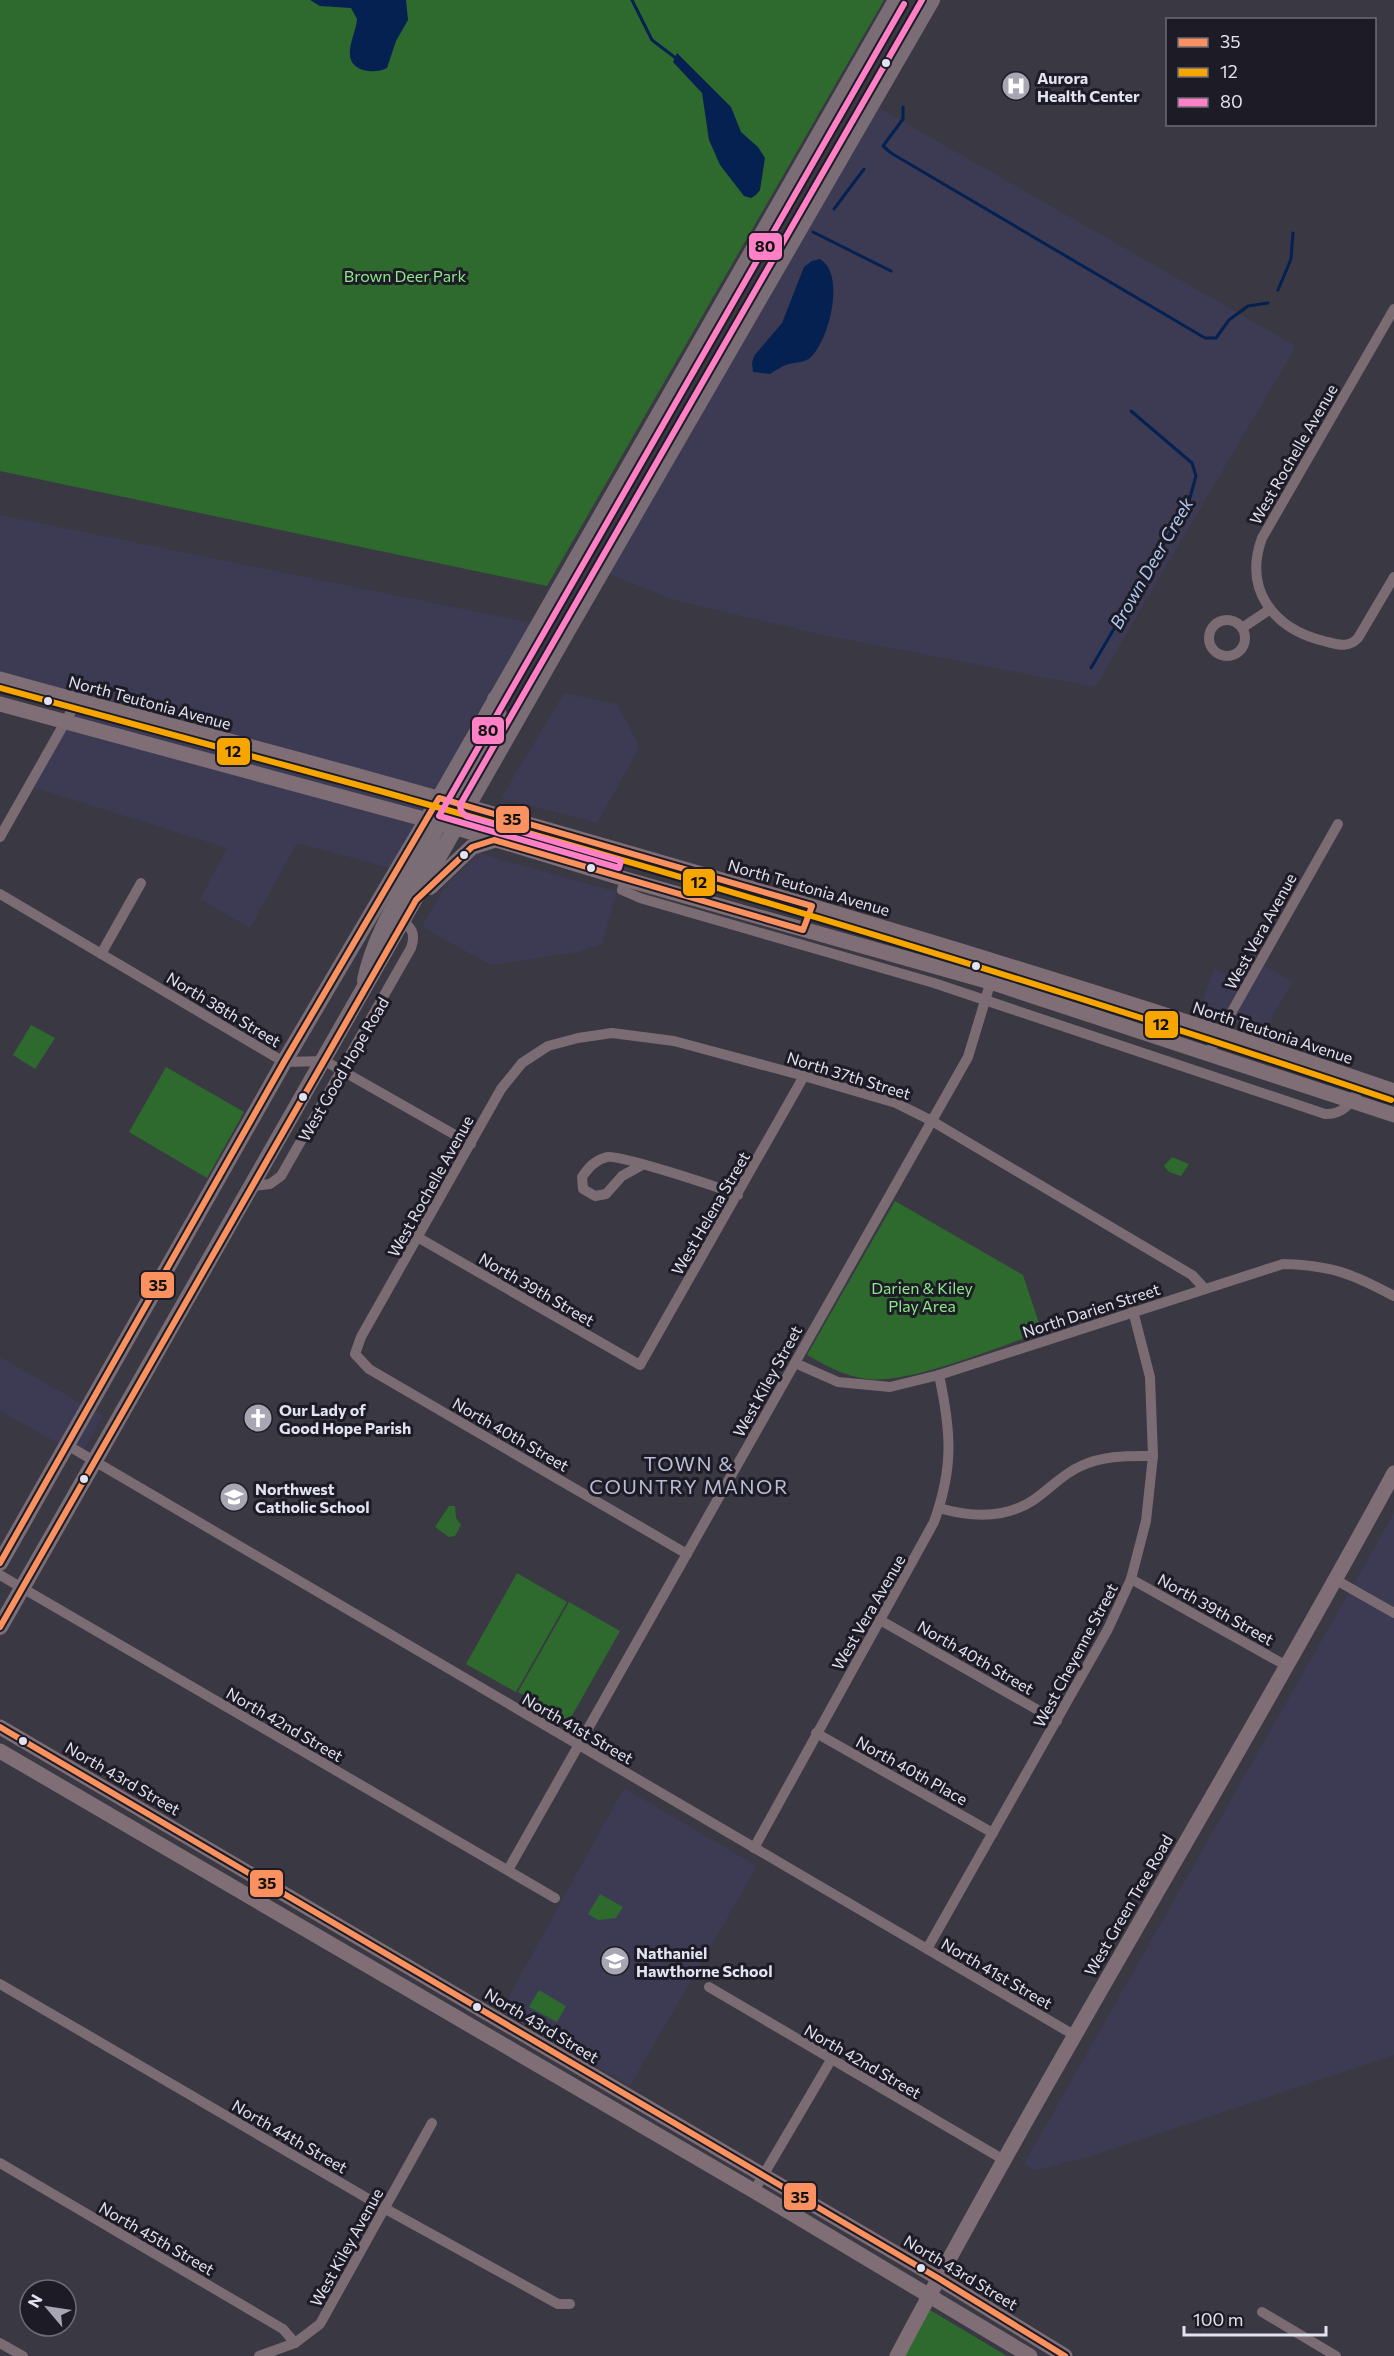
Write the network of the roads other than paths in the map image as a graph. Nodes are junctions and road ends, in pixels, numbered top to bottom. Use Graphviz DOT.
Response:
graph roads {
  1 [pos="896,0"];
  2 [pos="932,0"];
  3 [pos="1394,309"];
  4 [pos="1394,577"];
  5 [pos="1269,610"];
  6 [pos="1242,628"];
  7 [pos="0,679"];
  8 [pos="495,699"];
  9 [pos="77,701"];
  10 [pos="0,704"];
  11 [pos="65,722"];
  12 [pos="439,798"];
  13 [pos="463,806"];
  14 [pos="432,822"];
  15 [pos="1338,824"];
  16 [pos="457,828"];
  17 [pos="0,837"];
  18 [pos="494,840"];
  19 [pos="141,883"];
  20 [pos="624,885"];
  21 [pos="0,894"];
  22 [pos="416,900"];
  23 [pos="381,913"];
  24 [pos="408,927"];
  25 [pos="101,954"];
  26 [pos="997,961"];
  27 [pos="990,982"];
  28 [pos="362,996"];
  29 [pos="985,1000"];
  30 [pos="1220,1033"];
  31 [pos="548,1046"];
  32 [pos="1208,1054"];
  33 [pos="325,1060"];
  34 [pos="284,1062"];
  35 [pos="343,1071"];
  36 [pos="804,1076"];
  37 [pos="1364,1081"];
  38 [pos="1394,1091"];
  39 [pos="1352,1100"];
  40 [pos="1394,1115"];
  41 [pos="932,1121"];
  42 [pos="471,1144"];
  43 [pos="642,1165"];
  44 [pos="253,1186"];
  45 [pos="738,1195"];
  46 [pos="419,1238"];
  47 [pos="1204,1288"];
  48 [pos="1394,1296"];
  49 [pos="1133,1311"];
  50 [pos="355,1354"];
  51 [pos="795,1363"];
  52 [pos="640,1365"];
  53 [pos="939,1375"];
  54 [pos="67,1445"];
  55 [pos="1153,1456"];
  56 [pos="96,1462"];
  57 [pos="1394,1473"];
  58 [pos="939,1508"];
  59 [pos="687,1554"];
  60 [pos="0,1563"];
  61 [pos="0,1575"];
  62 [pos="1131,1579"];
  63 [pos="1336,1580"];
  64 [pos="23,1588"];
  65 [pos="1394,1613"];
  66 [pos="880,1620"];
  67 [pos="0,1627"];
  68 [pos="1285,1665"];
  69 [pos="1057,1721"];
  70 [pos="0,1727"];
  71 [pos="816,1733"];
  72 [pos="578,1745"];
  73 [pos="0,1751"];
  74 [pos="993,1833"];
  75 [pos="754,1848"];
  76 [pos="507,1870"];
  77 [pos="555,1898"];
  78 [pos="927,1949"];
  79 [pos="0,1984"];
  80 [pos="709,1987"];
  81 [pos="1074,2035"];
  82 [pos="831,2060"];
  83 [pos="432,2123"];
  84 [pos="1004,2160"];
  85 [pos="0,2163"];
  86 [pos="763,2176"];
  87 [pos="754,2191"];
  88 [pos="384,2208"];
  89 [pos="938,2278"];
  90 [pos="928,2294"];
  91 [pos="570,2304"];
  92 [pos="1262,2312"];
  93 [pos="0,2343"];
  94 [pos="295,2343"];
  95 [pos="23,2356"];
  96 [pos="259,2356"];
  97 [pos="897,2356"];
  98 [pos="1030,2356"];
  99 [pos="1065,2356"];
  100 [pos="1336,2356"];
  1 -- 8 [label="main road"];
  2 -- 13 [label="main road"];
  3 -- 5 [label="street, West Rochelle Avenue"];
  4 -- 5 [label="street"];
  5 -- 6 [label="street"];
  7 -- 9 [label="main road, North Teutonia Avenue"];
  8 -- 12 [label="main road"];
  8 -- 13 [label="main road"];
  9 -- 11 [label="street"];
  9 -- 12 [label="main road, North Teutonia Avenue"];
  10 -- 11 [label="main road"];
  11 -- 14 [label="main road"];
  11 -- 17 [label="street"];
  12 -- 13 [label="main road, North Teutonia Avenue"];
  12 -- 14 [label="main road"];
  13 -- 16 [label="main road"];
  13 -- 26 [label="main road, North Teutonia Avenue"];
  14 -- 16 [label="main road"];
  14 -- 23 [label="main road"];
  15 -- 30 [label="street, West Vera Avenue"];
  16 -- 18 [label="main road"];
  16 -- 22 [label="main road, West Good Hope Road"];
  18 -- 20 [label="main road"];
  18 -- 22 [label="main road"];
  19 -- 25 [label="street"];
  20 -- 27 [label="main road"];
  20 -- 29 [label="street"];
  21 -- 25 [label="street, North 38th Street"];
  22 -- 24 [label="main road, West Good Hope Road"];
  23 -- 24 [label="street"];
  23 -- 28 [label="main road"];
  23 -- 34 [label="main road"];
  24 -- 28 [label="main road, West Good Hope Road"];
  24 -- 35 [label="street, West Good Hope Road"];
  25 -- 34 [label="street, North 38th Street"];
  26 -- 27 [label="street, West Kiley Street"];
  26 -- 30 [label="main road, North Teutonia Avenue"];
  27 -- 29 [label="street, West Kiley Street"];
  27 -- 32 [label="main road"];
  28 -- 33 [label="main road, West Good Hope Road"];
  29 -- 39 [label="street"];
  29 -- 41 [label="street, West Kiley Street"];
  30 -- 32 [label="street, West Vera Avenue"];
  30 -- 37 [label="main road, North Teutonia Avenue"];
  31 -- 36 [label="street, North 37th Street"];
  31 -- 42 [label="street, West Rochelle Avenue"];
  32 -- 39 [label="main road"];
  33 -- 34 [label="street, North 38th Street"];
  33 -- 35 [label="street"];
  33 -- 44 [label="main road, West Good Hope Road"];
  34 -- 54 [label="main road"];
  35 -- 42 [label="street"];
  35 -- 44 [label="street, West Good Hope Road"];
  36 -- 41 [label="street, North 37th Street"];
  36 -- 45 [label="street, West Helena Street"];
  37 -- 38 [label="main road, North Teutonia Avenue"];
  37 -- 39 [label="street"];
  39 -- 40 [label="main road"];
  41 -- 47 [label="street, North 37th Street"];
  41 -- 51 [label="street, West Kiley Street"];
  42 -- 46 [label="street, West Rochelle Avenue"];
  43 -- 43 [label="street"];
  43 -- 45 [label="street"];
  44 -- 56 [label="main road, West Good Hope Road"];
  45 -- 52 [label="street, West Helena Street"];
  46 -- 50 [label="street, West Rochelle Avenue"];
  46 -- 52 [label="street, North 39th Street"];
  47 -- 48 [label="street, North Darien Street"];
  47 -- 49 [label="street, North Darien Street"];
  49 -- 53 [label="street, North Darien Street"];
  49 -- 55 [label="street, West Cheyenne Street"];
  50 -- 59 [label="street, North 40th Street"];
  51 -- 53 [label="street, North Darien Street"];
  51 -- 59 [label="street, West Kiley Street"];
  53 -- 58 [label="street, West Vera Avenue"];
  54 -- 56 [label="street, North 41st Street"];
  54 -- 60 [label="main road"];
  55 -- 58 [label="street"];
  55 -- 62 [label="street, West Cheyenne Street"];
  56 -- 64 [label="main road, West Good Hope Road"];
  56 -- 72 [label="street, North 41st Street"];
  57 -- 63 [label="main road, West Green Tree Road"];
  58 -- 66 [label="street, West Vera Avenue"];
  59 -- 72 [label="street, West Kiley Street"];
  61 -- 64 [label="street, North 42nd Street"];
  62 -- 68 [label="street, North 39th Street"];
  62 -- 69 [label="street, West Cheyenne Street"];
  63 -- 65 [label="street"];
  63 -- 68 [label="main road, West Green Tree Road"];
  64 -- 67 [label="main road, West Good Hope Road"];
  64 -- 76 [label="street, North 42nd Street"];
  66 -- 69 [label="street, North 40th Street"];
  66 -- 71 [label="street, West Vera Avenue"];
  68 -- 81 [label="main road, West Green Tree Road"];
  69 -- 74 [label="street, West Cheyenne Street"];
  70 -- 86 [label="main road, North 43rd Street"];
  71 -- 74 [label="street, North 40th Place"];
  71 -- 75 [label="street, West Vera Avenue"];
  72 -- 75 [label="street, North 41st Street"];
  72 -- 76 [label="street, West Kiley Street"];
  73 -- 87 [label="main road"];
  74 -- 78 [label="street, West Cheyenne Street"];
  75 -- 78 [label="street, North 41st Street"];
  76 -- 77 [label="street, North 42nd Street"];
  78 -- 81 [label="street, North 41st Street"];
  79 -- 88 [label="street, North 44th Street"];
  80 -- 82 [label="street, North 42nd Street"];
  81 -- 84 [label="main road, West Green Tree Road"];
  82 -- 84 [label="street, North 42nd Street"];
  82 -- 86 [label="street"];
  83 -- 88 [label="street, West Kiley Avenue"];
  84 -- 89 [label="main road, West Green Tree Road"];
  85 -- 94 [label="street, North 45th Street"];
  86 -- 87 [label="street"];
  86 -- 89 [label="main road, North 43rd Street"];
  87 -- 90 [label="main road"];
  88 -- 91 [label="street, North 44th Street"];
  88 -- 94 [label="street, West Kiley Avenue"];
  89 -- 90 [label="main road, West Green Tree Road"];
  89 -- 99 [label="main road, North 43rd Street"];
  90 -- 97 [label="main road, West Green Tree Road"];
  90 -- 98 [label="main road"];
  92 -- 100 [label="street"];
  93 -- 95 [label="street"];
  94 -- 96 [label="street, West Kiley Avenue"];
}
